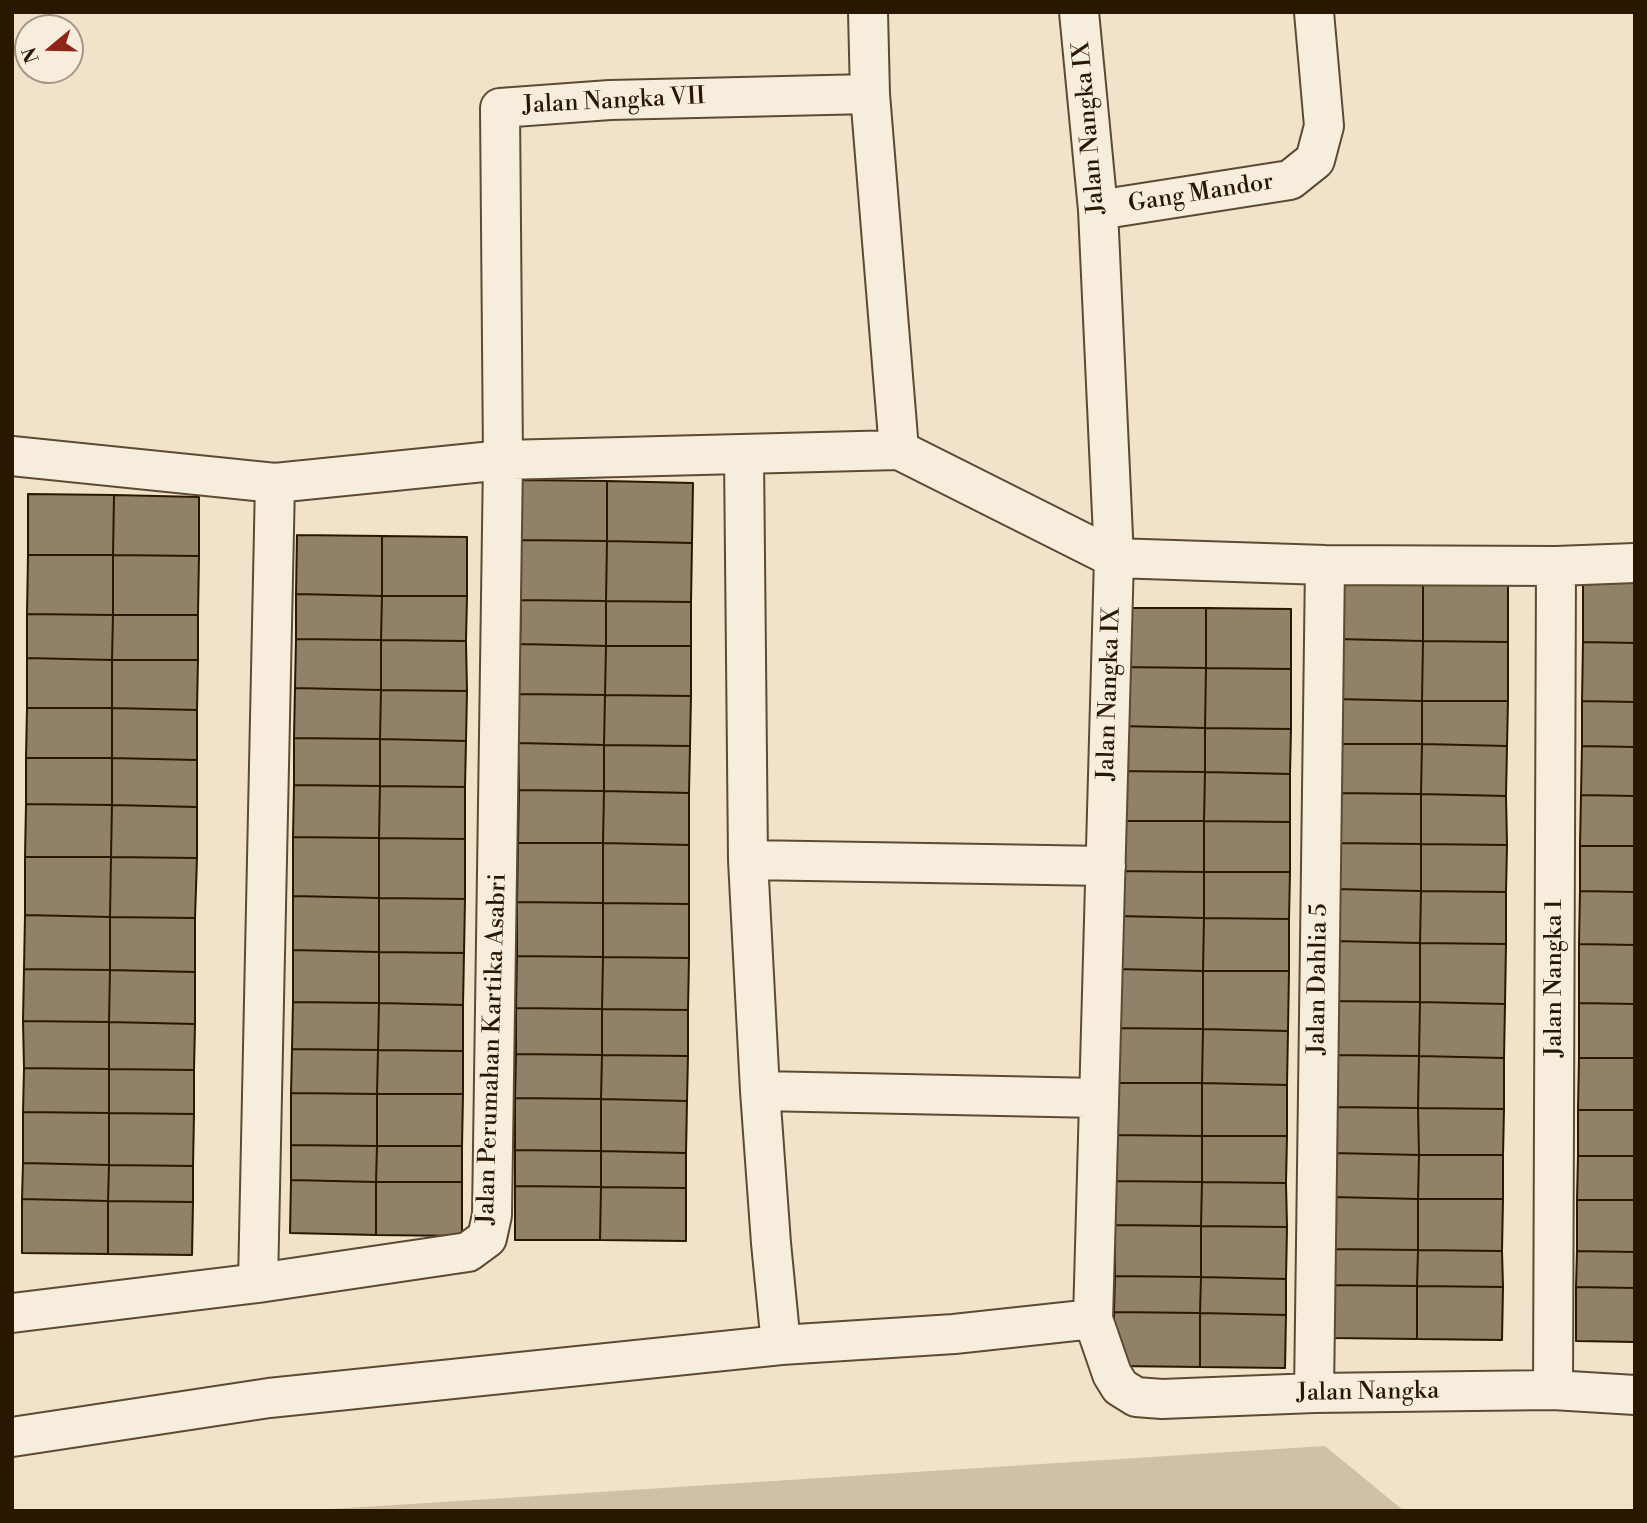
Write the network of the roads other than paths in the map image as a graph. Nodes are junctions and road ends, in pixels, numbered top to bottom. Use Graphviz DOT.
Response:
graph roads {
  1 [pos="868,12"];
  2 [pos="1079,12"];
  3 [pos="1314,12"];
  4 [pos="870,94"];
  5 [pos="1098,210"];
  6 [pos="899,450"];
  7 [pos="744,455"];
  8 [pos="12,456"];
  9 [pos="503,460"];
  10 [pos="275,484"];
  11 [pos="1114,558"];
  12 [pos="1635,563"];
  13 [pos="1325,565"];
  14 [pos="1556,566"];
  15 [pos="748,860"];
  16 [pos="1106,866"];
  17 [pos="760,1091"];
  18 [pos="1098,1098"];
  19 [pos="258,1283"];
  20 [pos="12,1313"];
  21 [pos="1093,1319"];
  22 [pos="781,1345"];
  23 [pos="1112,1374"];
  24 [pos="1553,1391"];
  25 [pos="1314,1393"];
  26 [pos="1635,1395"];
  27 [pos="12,1437"];
  1 -- 4 [label="street"];
  2 -- 5 [label="street, Jalan Nangka IX"];
  3 -- 5 [label="street, Gang Mandor"];
  4 -- 6 [label="street"];
  4 -- 9 [label="street, Jalan Nangka VII"];
  5 -- 11 [label="street, Jalan Nangka IX"];
  6 -- 7 [label="street"];
  6 -- 11 [label="street"];
  7 -- 9 [label="street"];
  7 -- 15 [label="street"];
  8 -- 10 [label="street"];
  9 -- 10 [label="street"];
  9 -- 19 [label="street, Jalan Perumahan Kartika Asabri"];
  10 -- 19 [label="street"];
  11 -- 13 [label="street"];
  11 -- 16 [label="street, Jalan Nangka IX"];
  12 -- 14 [label="street"];
  13 -- 14 [label="street"];
  13 -- 25 [label="street, Jalan Dahlia 5"];
  14 -- 24 [label="street, Jalan Nangka 1"];
  15 -- 16 [label="street"];
  15 -- 17 [label="street"];
  16 -- 18 [label="street, Jalan Nangka IX"];
  17 -- 18 [label="street"];
  17 -- 22 [label="street"];
  18 -- 21 [label="street, Jalan Nangka IX"];
  19 -- 20 [label="street, Jalan Perumahan Kartika Asabri"];
  21 -- 22 [label="street"];
  21 -- 23 [label="street, Jalan Nangka IX"];
  22 -- 27 [label="street"];
  23 -- 25 [label="street, Jalan Nangka"];
  24 -- 25 [label="street, Jalan Nangka"];
  24 -- 26 [label="street, Jalan Nangka"];
}
